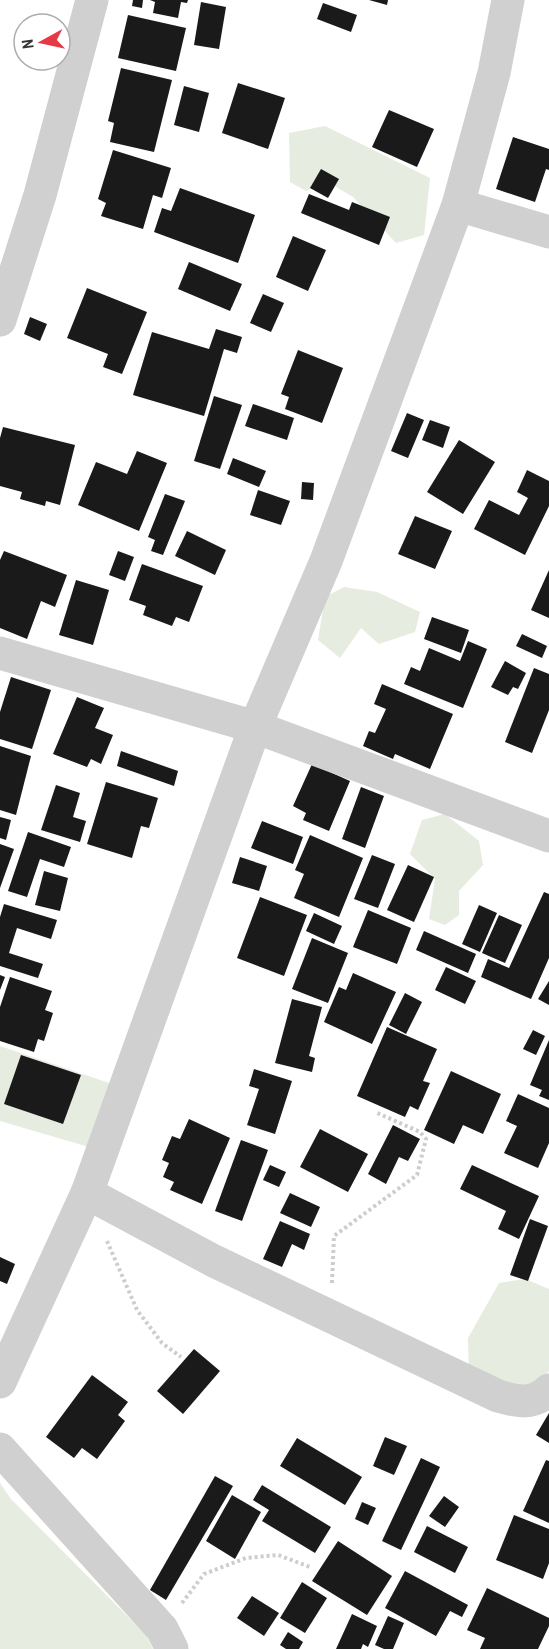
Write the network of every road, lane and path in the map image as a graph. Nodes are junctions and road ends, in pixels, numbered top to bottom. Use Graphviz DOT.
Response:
graph roads {
  1 [pos="92,0"];
  2 [pos="508,0"];
  3 [pos="458,205"];
  4 [pos="549,232"];
  5 [pos="0,321"];
  6 [pos="0,653"];
  7 [pos="255,727"];
  8 [pos="549,836"];
  9 [pos="375,1112"];
  10 [pos="87,1193"];
  11 [pos="326,1314"];
  12 [pos="181,1357"];
  13 [pos="0,1382"];
  14 [pos="549,1390"];
  15 [pos="0,1449"];
  16 [pos="310,1567"];
  17 [pos="167,1639"];
  1 -- 5 [label="street"];
  2 -- 3 [label="street"];
  3 -- 4 [label="street"];
  3 -- 7 [label="street"];
  6 -- 7 [label="street"];
  7 -- 8 [label="street"];
  7 -- 10 [label="street"];
  9 -- 11 [label="path"];
  10 -- 11 [label="street"];
  10 -- 12 [label="path"];
  10 -- 13 [label="street"];
  11 -- 14 [label="street"];
  15 -- 17 [label="street"];
  16 -- 17 [label="path"];
}
